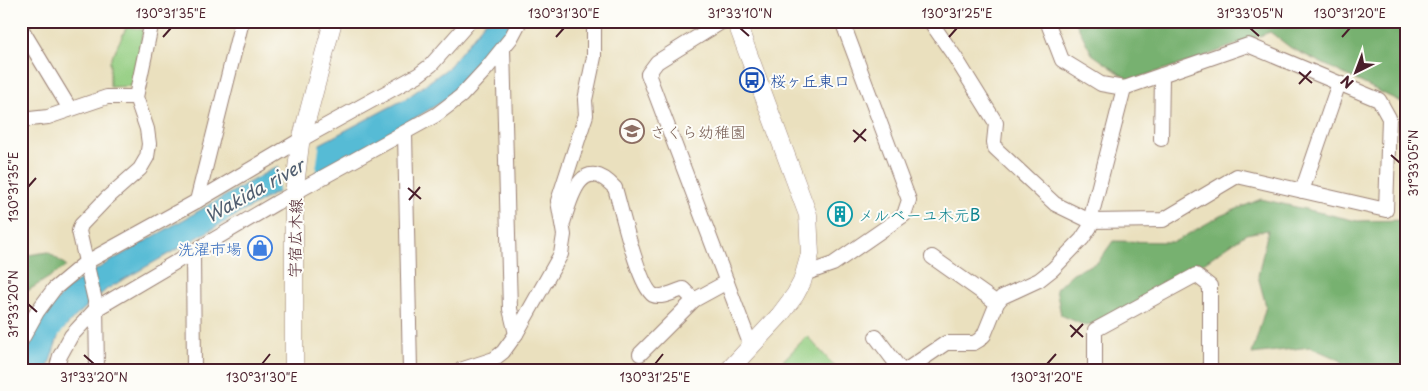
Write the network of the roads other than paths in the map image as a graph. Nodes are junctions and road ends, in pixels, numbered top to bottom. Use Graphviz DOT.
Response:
graph roads {
  1 [pos="152,21"];
  2 [pos="242,21"];
  3 [pos="333,21"];
  4 [pos="470,21"];
  5 [pos="520,21"];
  6 [pos="594,21"];
  7 [pos="723,21"];
  8 [pos="736,21"];
  9 [pos="842,21"];
  10 [pos="930,21"];
  11 [pos="1047,21"];
  12 [pos="21,28"];
  13 [pos="502,49"];
  14 [pos="1162,75"];
  15 [pos="1339,83"];
  16 [pos="1124,88"];
  17 [pos="136,96"];
  18 [pos="70,109"];
  19 [pos="21,120"];
  20 [pos="404,133"];
  21 [pos="1161,139"];
  22 [pos="300,143"];
  23 [pos="294,191"];
  24 [pos="1302,191"];
  25 [pos="197,201"];
  26 [pos="1090,221"];
  27 [pos="562,224"];
  28 [pos="193,252"];
  29 [pos="932,257"];
  30 [pos="86,267"];
  31 [pos="804,274"];
  32 [pos="727,282"];
  33 [pos="694,300"];
  34 [pos="997,303"];
  35 [pos="96,307"];
  36 [pos="516,334"];
  37 [pos="876,337"];
  38 [pos="21,341"];
  39 [pos="751,346"];
  40 [pos="640,354"];
  41 [pos="56,370"];
  42 [pos="97,370"];
  43 [pos="194,370"];
  44 [pos="294,370"];
  45 [pos="410,370"];
  46 [pos="460,370"];
  47 [pos="729,370"];
  48 [pos="901,370"];
  49 [pos="906,370"];
  50 [pos="1095,370"];
  51 [pos="1210,370"];
  1 -- 17 [label="street"];
  2 -- 25 [label="street"];
  3 -- 22 [label="street, 宇宿広木線"];
  4 -- 22 [label="street"];
  5 -- 13 [label="street"];
  6 -- 27 [label="street"];
  7 -- 32 [label="street"];
  8 -- 31 [label="street"];
  9 -- 31 [label="street"];
  10 -- 26 [label="street"];
  11 -- 16 [label="street"];
  12 -- 18 [label="street"];
  13 -- 20 [label="street"];
  13 -- 36 [label="street"];
  14 -- 15 [label="street"];
  14 -- 16 [label="street"];
  14 -- 21 [label="street"];
  15 -- 24 [label="street"];
  15 -- 24 [label="street"];
  16 -- 26 [label="street"];
  17 -- 18 [label="street"];
  17 -- 30 [label="street"];
  18 -- 19 [label="street"];
  20 -- 23 [label="street"];
  20 -- 45 [label="street"];
  22 -- 23 [label="street, 宇宿広木線"];
  22 -- 25 [label="street"];
  23 -- 28 [label="street"];
  23 -- 44 [label="street, 宇宿広木線"];
  24 -- 26 [label="street"];
  25 -- 30 [label="street"];
  26 -- 34 [label="street"];
  27 -- 33 [label="street"];
  27 -- 36 [label="street"];
  28 -- 35 [label="street"];
  28 -- 43 [label="street"];
  29 -- 34 [label="street"];
  30 -- 35 [label="street"];
  30 -- 38 [label="street"];
  31 -- 39 [label="street"];
  32 -- 33 [label="street"];
  32 -- 39 [label="street"];
  33 -- 40 [label="street"];
  34 -- 49 [label="street"];
  35 -- 41 [label="street"];
  35 -- 42 [label="street"];
  36 -- 46 [label="street"];
  37 -- 48 [label="street"];
  39 -- 47 [label="street"];
  50 -- 51 [label="street"];
}
